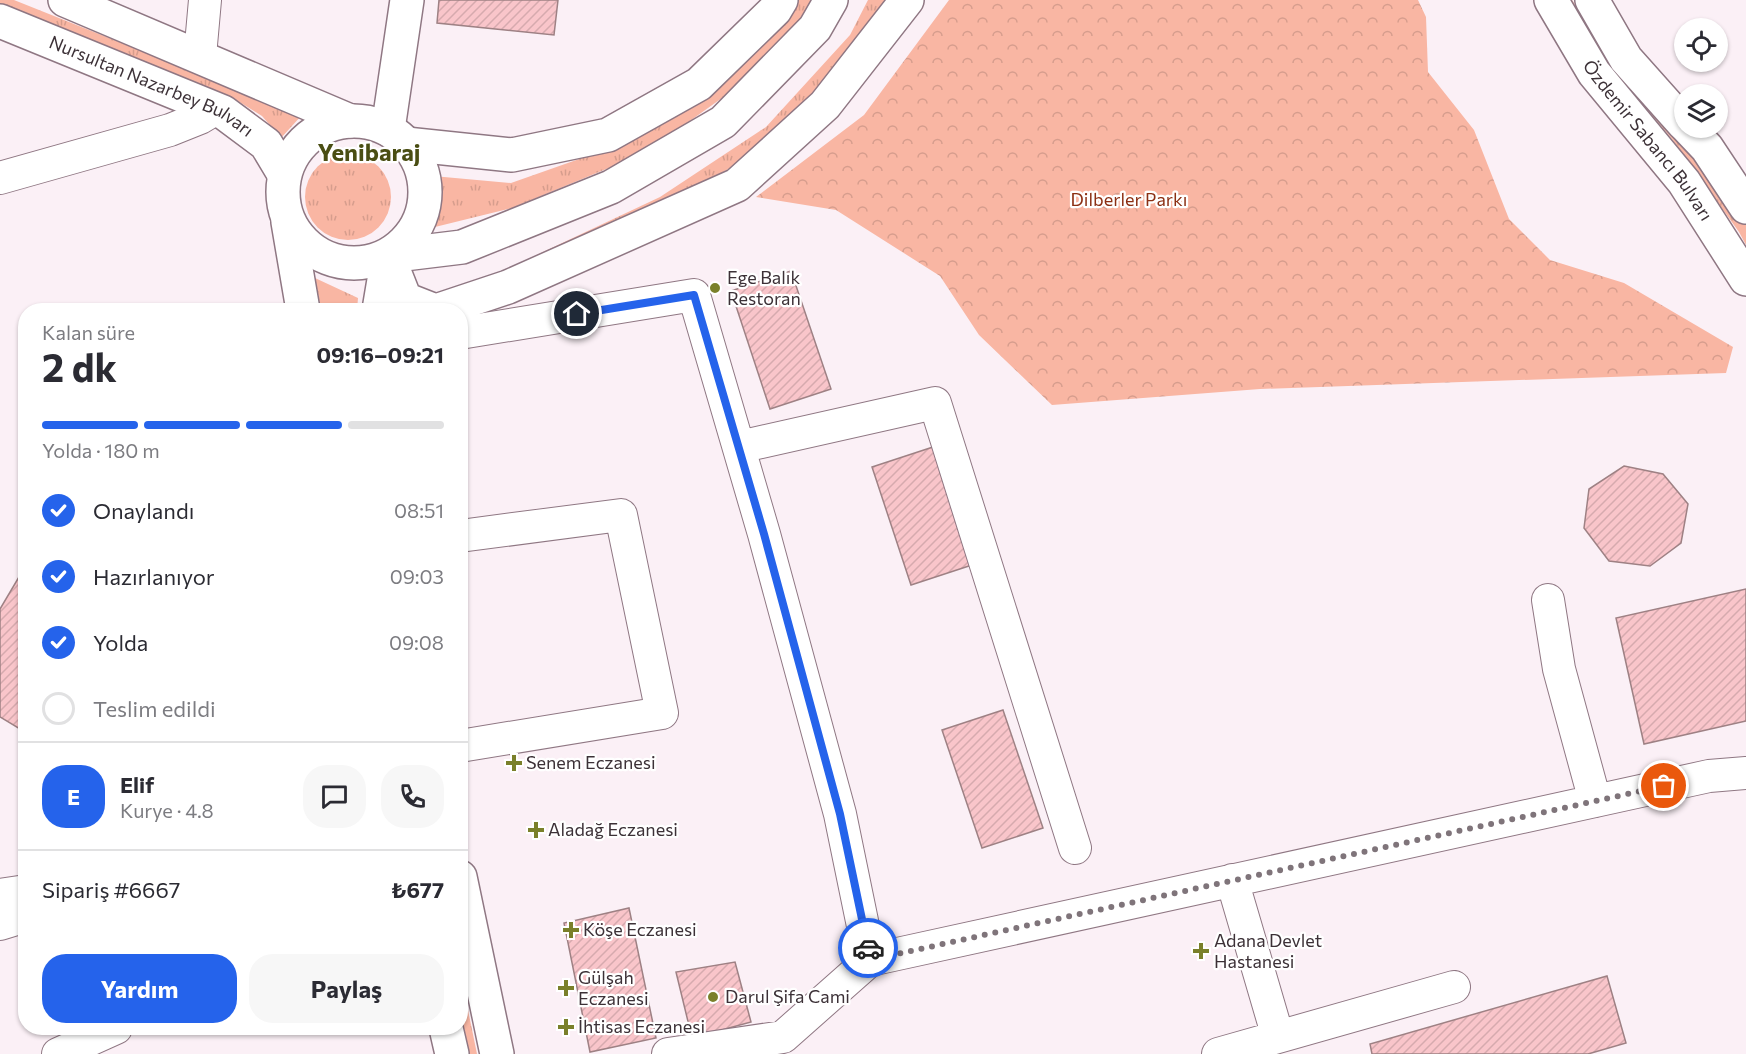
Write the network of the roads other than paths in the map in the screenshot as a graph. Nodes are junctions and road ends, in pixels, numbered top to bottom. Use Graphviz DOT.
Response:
graph roads {
  1 [pos="65,0"];
  2 [pos="205,0"];
  3 [pos="407,0"];
  4 [pos="781,0"];
  5 [pos="831,0"];
  6 [pos="907,0"];
  7 [pos="1551,0"];
  8 [pos="1592,0"];
  9 [pos="0,21"];
  10 [pos="200,56"];
  11 [pos="215,109"];
  12 [pos="1674,113"];
  13 [pos="350,121"];
  14 [pos="397,136"];
  15 [pos="1698,138"];
  16 [pos="284,174"];
  17 [pos="0,178"];
  18 [pos="1746,207"];
  19 [pos="287,214"];
  20 [pos="388,256"];
  21 [pos="1746,279"];
  22 [pos="302,303"];
  23 [pos="380,303"];
  24 [pos="415,303"];
  25 [pos="460,303"];
  26 [pos="468,332"];
  27 [pos="739,447"];
  28 [pos="468,535"];
  29 [pos="1548,600"];
  30 [pos="468,745"];
  31 [pos="1746,773"];
  32 [pos="1595,801"];
  33 [pos="1075,848"];
  34 [pos="1232,880"];
  35 [pos="18,892"];
  36 [pos="0,895"];
  37 [pos="468,915"];
  38 [pos="18,918"];
  39 [pos="0,924"];
  40 [pos="870,960"];
  41 [pos="1454,987"];
  42 [pos="100,1035"];
  43 [pos="448,1035"];
  44 [pos="1278,1037"];
  45 [pos="58,1054"];
  46 [pos="452,1054"];
  47 [pos="497,1054"];
  48 [pos="668,1054"];
  49 [pos="1218,1054"];
  1 -- 10 [label="main road"];
  2 -- 10 [label="street"];
  3 -- 14 [label="main road"];
  4 -- 14 [label="main road"];
  5 -- 20 [label="main road"];
  6 -- 25 [label="main road"];
  7 -- 21 [label="main road, Özdemir Sabancı Bulvarı"];
  8 -- 12 [label="main road, Özdemir Sabancı Bulvarı"];
  9 -- 11 [label="main road, Nursultan Nazarbey Bulvarı"];
  10 -- 13 [label="main road"];
  11 -- 16 [label="main road, Nursultan Nazarbey Bulvarı"];
  11 -- 17 [label="street"];
  13 -- 14 [label="main road"];
  13 -- 16 [label="main road"];
  14 -- 20 [label="main road"];
  15 -- 18 [label="main road"];
  16 -- 19 [label="main road"];
  19 -- 20 [label="main road"];
  19 -- 22 [label="main road"];
  20 -- 23 [label="main road"];
  20 -- 24 [label="main road"];
  26 -- 27 [label="street"];
  27 -- 33 [label="street"];
  27 -- 40 [label="street"];
  28 -- 30 [label="street"];
  29 -- 32 [label="street"];
  31 -- 32 [label="street"];
  32 -- 34 [label="street"];
  34 -- 40 [label="street"];
  34 -- 44 [label="street"];
  35 -- 36 [label="street"];
  37 -- 47 [label="main road"];
  38 -- 39 [label="street"];
  40 -- 48 [label="street"];
  41 -- 44 [label="street"];
  42 -- 45 [label="street"];
  43 -- 46 [label="main road"];
  44 -- 49 [label="street"];
}
